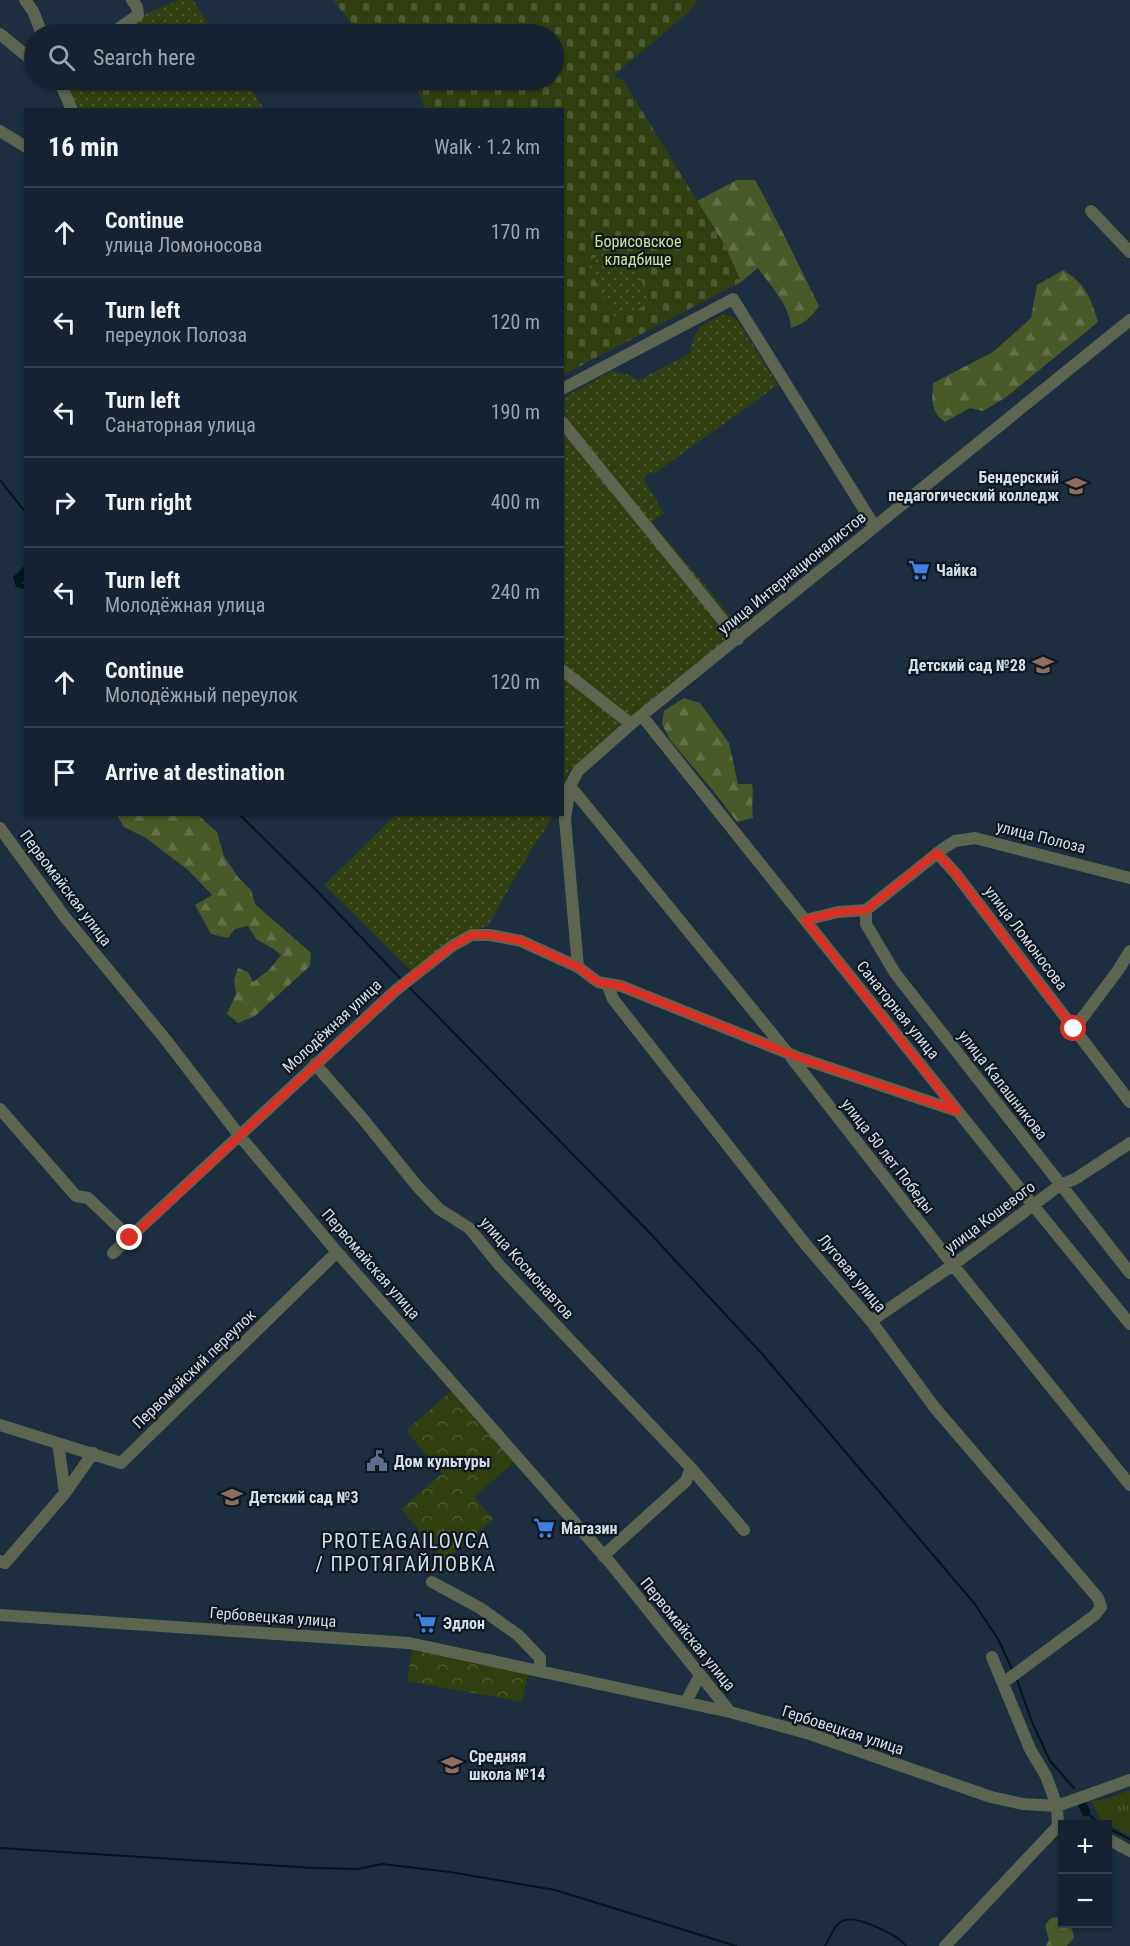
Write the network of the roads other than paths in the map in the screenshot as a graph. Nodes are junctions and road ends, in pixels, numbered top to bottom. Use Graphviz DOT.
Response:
graph roads {
  1 [pos="25,0"];
  2 [pos="132,0"];
  3 [pos="38,24"];
  4 [pos="125,24"];
  5 [pos="0,34"];
  6 [pos="24,54"];
  7 [pos="63,90"];
  8 [pos="71,108"];
  9 [pos="0,131"];
  10 [pos="24,146"];
  11 [pos="1091,211"];
  12 [pos="1130,252"];
  13 [pos="1130,320"];
  14 [pos="564,388"];
  15 [pos="564,424"];
  16 [pos="875,527"];
  17 [pos="738,639"];
  18 [pos="564,672"];
  19 [pos="642,716"];
  20 [pos="631,724"];
  21 [pos="570,786"];
  22 [pos="0,828"];
  23 [pos="940,850"];
  24 [pos="1130,878"];
  25 [pos="866,910"];
  26 [pos="805,920"];
  27 [pos="1130,951"];
  28 [pos="578,967"];
  29 [pos="607,984"];
  30 [pos="1074,1029"];
  31 [pos="787,1052"];
  32 [pos="315,1064"];
  33 [pos="1130,1102"];
  34 [pos="0,1109"];
  35 [pos="957,1111"];
  36 [pos="239,1135"];
  37 [pos="1130,1143"];
  38 [pos="1060,1185"];
  39 [pos="1032,1204"];
  40 [pos="130,1238"];
  41 [pos="337,1252"];
  42 [pos="113,1253"];
  43 [pos="952,1265"];
  44 [pos="1130,1273"];
  45 [pos="871,1321"];
  46 [pos="1130,1324"];
  47 [pos="0,1425"];
  48 [pos="58,1443"];
  49 [pos="93,1453"];
  50 [pos="691,1468"];
  51 [pos="1130,1485"];
  52 [pos="65,1493"];
  53 [pos="744,1530"];
  54 [pos="603,1556"];
  55 [pos="2,1564"];
  56 [pos="432,1582"];
  57 [pos="0,1615"];
  58 [pos="992,1657"];
  59 [pos="540,1670"];
  60 [pos="700,1675"];
  61 [pos="1011,1678"];
  62 [pos="686,1702"];
  63 [pos="730,1712"];
  64 [pos="1130,1780"];
  65 [pos="1057,1806"];
  66 [pos="1059,1820"];
  67 [pos="1058,1828"];
  68 [pos="1112,1842"];
  69 [pos="1130,1851"];
  70 [pos="945,1946"];
  1 -- 3 [label="street"];
  2 -- 4 [label="street"];
  5 -- 6 [label="street"];
  7 -- 8 [label="street"];
  9 -- 10 [label="street"];
  11 -- 12 [label="street"];
  13 -- 16 [label="street, улица Интернационалистов"];
  14 -- 16 [label="street"];
  15 -- 17 [label="street"];
  16 -- 17 [label="street, улица Интернационалистов"];
  17 -- 19 [label="street, улица Интернационалистов"];
  18 -- 20 [label="street"];
  19 -- 20 [label="street"];
  19 -- 26 [label="street, Санаторная улица"];
  20 -- 21 [label="street"];
  21 -- 28 [label="street"];
  21 -- 31 [label="street, улица 50 лет Победы"];
  22 -- 36 [label="street, Первомайская улица"];
  23 -- 24 [label="street, улица Полоза"];
  23 -- 25 [label="street, улица Полоза"];
  23 -- 30 [label="street, улица Ломоносова"];
  25 -- 26 [label="street"];
  25 -- 38 [label="street, улица Калашникова"];
  26 -- 35 [label="street, Санаторная улица"];
  27 -- 30 [label="street"];
  28 -- 29 [label="street, Молодёжная улица"];
  28 -- 32 [label="street, Молодёжная улица"];
  29 -- 31 [label="street, Молодёжная улица"];
  29 -- 45 [label="street, Луговая улица"];
  30 -- 33 [label="street, улица Ломоносова"];
  31 -- 35 [label="street, Молодёжная улица"];
  31 -- 43 [label="street, улица 50 лет Победы"];
  32 -- 36 [label="street, Молодёжная улица"];
  32 -- 50 [label="street, улица Космонавтов"];
  34 -- 40 [label="street"];
  35 -- 39 [label="street, Санаторная улица"];
  36 -- 40 [label="street, Молодёжная улица"];
  36 -- 41 [label="street, Первомайская улица"];
  37 -- 38 [label="street, улица Кошевого"];
  38 -- 39 [label="street, улица Кошевого"];
  38 -- 44 [label="street, улица Калашникова"];
  39 -- 43 [label="street, улица Кошевого"];
  39 -- 46 [label="street, Санаторная улица"];
  40 -- 42 [label="street, Молодёжная улица"];
  41 -- 49 [label="street, Первомайский переулок"];
  41 -- 54 [label="street, Первомайская улица"];
  43 -- 45 [label="street, улица Кошевого"];
  43 -- 51 [label="street, улица 50 лет Победы"];
  45 -- 61 [label="street, Луговая улица"];
  47 -- 48 [label="street, Первомайский переулок"];
  48 -- 49 [label="street, Первомайский переулок"];
  48 -- 52 [label="street"];
  49 -- 52 [label="street"];
  50 -- 53 [label="street, улица Космонавтов"];
  50 -- 54 [label="street"];
  52 -- 55 [label="street"];
  54 -- 60 [label="street, Первомайская улица"];
  56 -- 59 [label="street"];
  57 -- 59 [label="street, Гербовецкая улица"];
  58 -- 61 [label="street"];
  59 -- 62 [label="street, Гербовецкая улица"];
  60 -- 62 [label="street"];
  60 -- 63 [label="street, Первомайская улица"];
  61 -- 65 [label="street"];
  62 -- 63 [label="street, Гербовецкая улица"];
  63 -- 65 [label="street, Гербовецкая улица"];
  64 -- 65 [label="street, Гербовецкая улица"];
  65 -- 66 [label="street"];
  67 -- 70 [label="street"];
  68 -- 69 [label="street"];
}
